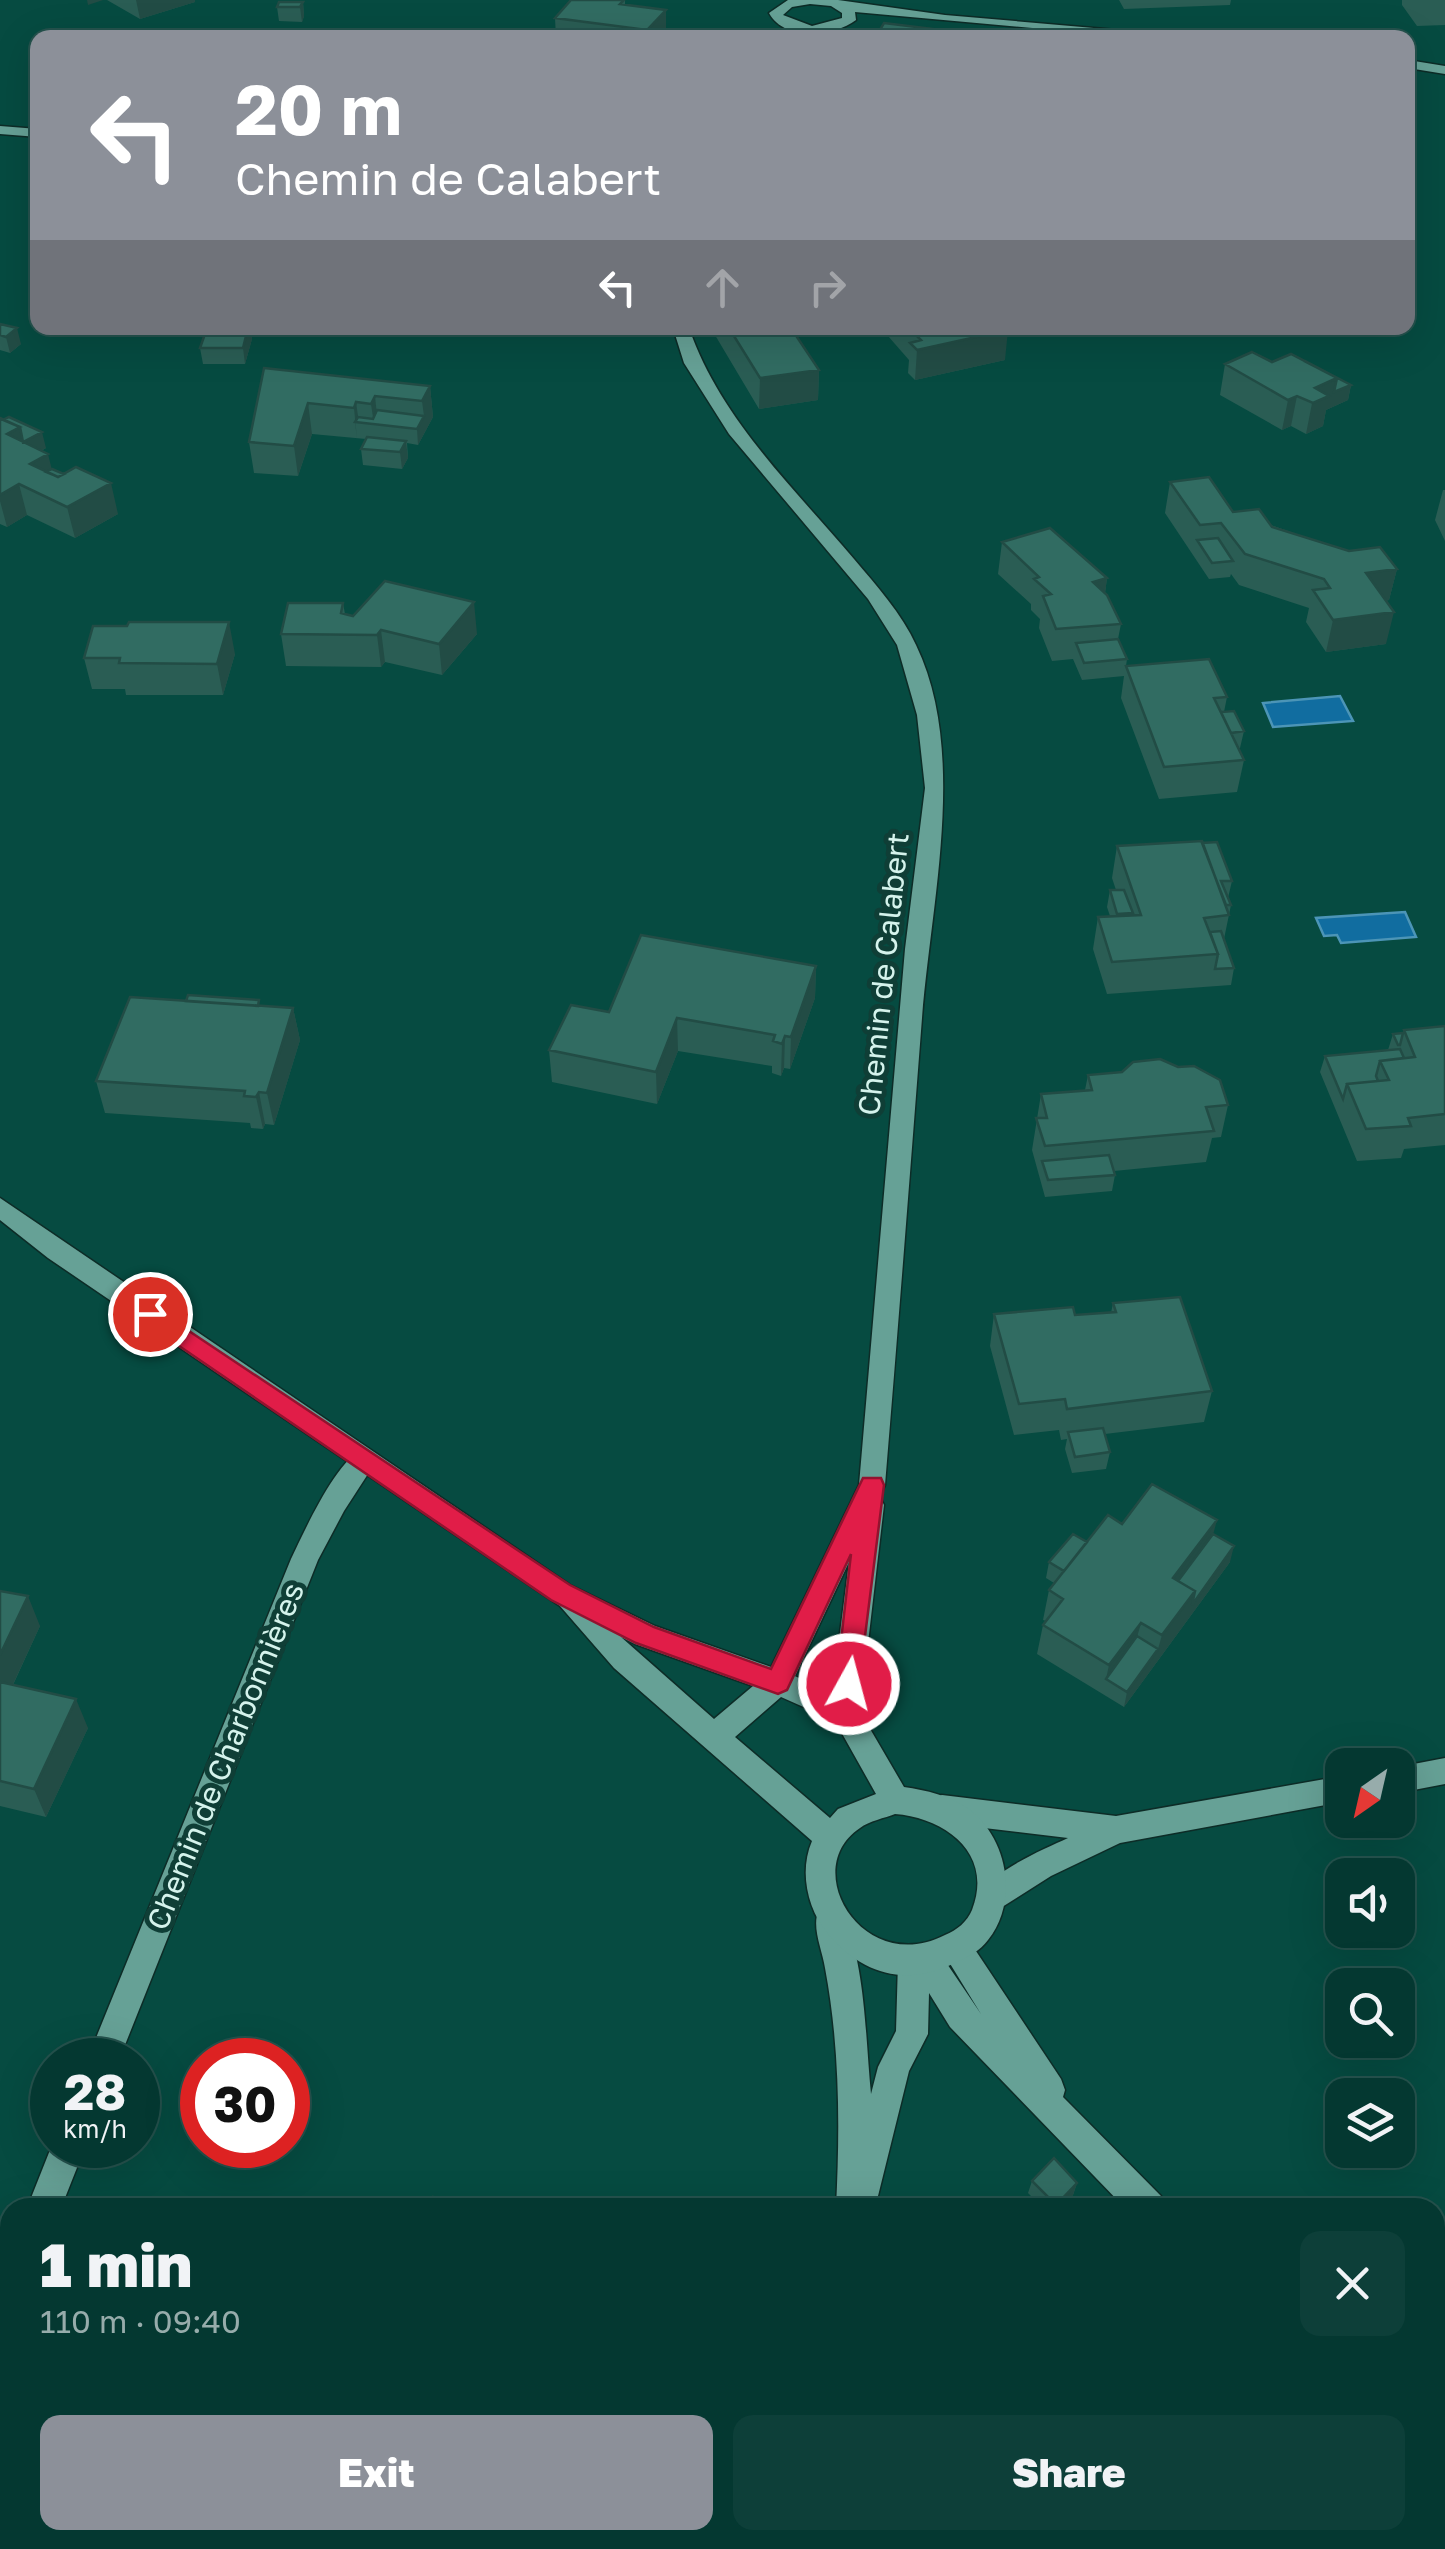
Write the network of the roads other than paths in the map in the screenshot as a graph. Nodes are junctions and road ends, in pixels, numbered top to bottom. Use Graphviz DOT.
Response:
graph roads {
  1 [pos="790,2"];
  2 [pos="837,3"];
  3 [pos="1009,10"];
  4 [pos="945,18"];
  5 [pos="994,20"];
  6 [pos="843,24"];
  7 [pos="825,29"];
  8 [pos="786,30"];
  9 [pos="813,30"];
  10 [pos="1111,30"];
  11 [pos="1415,65"];
  12 [pos="1445,70"];
  13 [pos="0,130"];
  14 [pos="30,132"];
  15 [pos="683,335"];
  16 [pos="0,1207"];
  17 [pos="364,1460"];
  18 [pos="872,1485"];
  19 [pos="560,1592"];
  20 [pos="778,1682"];
  21 [pos="845,1712"];
  22 [pos="715,1736"];
  23 [pos="1445,1771"];
  24 [pos="1415,1777"];
  25 [pos="1325,1793"];
  26 [pos="895,1800"];
  27 [pos="938,1808"];
  28 [pos="1116,1830"];
  29 [pos="830,1837"];
  30 [pos="991,1900"];
  31 [pos="830,1919"];
  32 [pos="957,1948"];
  33 [pos="920,1961"];
  34 [pos="112,2038"];
  35 [pos="1081,2141"];
  36 [pos="60,2168"];
  37 [pos="48,2198"];
  38 [pos="857,2198"];
  39 [pos="860,2198"];
  40 [pos="1140,2198"];
  1 -- 2 [label="street"];
  1 -- 8 [label="street"];
  2 -- 4 [label="street"];
  2 -- 6 [label="street"];
  3 -- 5 [label="street"];
  4 -- 5 [label="street"];
  4 -- 6 [label="street"];
  5 -- 10 [label="street"];
  6 -- 7 [label="street"];
  7 -- 9 [label="street"];
  11 -- 12 [label="street"];
  13 -- 14 [label="street"];
  15 -- 18 [label="street, Chemin de Calabert"];
  16 -- 17 [label="street"];
  17 -- 19 [label="street"];
  17 -- 34 [label="street, Chemin de Charbonnières"];
  18 -- 20 [label="street, Chemin de Calabert"];
  18 -- 21 [label="street"];
  19 -- 20 [label="street"];
  19 -- 22 [label="street"];
  20 -- 21 [label="street"];
  20 -- 22 [label="street"];
  21 -- 26 [label="street"];
  22 -- 29 [label="street"];
  23 -- 24 [label="street"];
  25 -- 28 [label="street"];
  26 -- 27 [label="street"];
  26 -- 29 [label="street"];
  27 -- 28 [label="street"];
  27 -- 30 [label="street"];
  28 -- 30 [label="street"];
  29 -- 31 [label="street"];
  30 -- 32 [label="street"];
  31 -- 33 [label="street"];
  31 -- 38 [label="street"];
  32 -- 33 [label="street"];
  32 -- 35 [label="street"];
  33 -- 35 [label="street"];
  33 -- 39 [label="street"];
  35 -- 40 [label="street"];
  36 -- 37 [label="street"];
}
